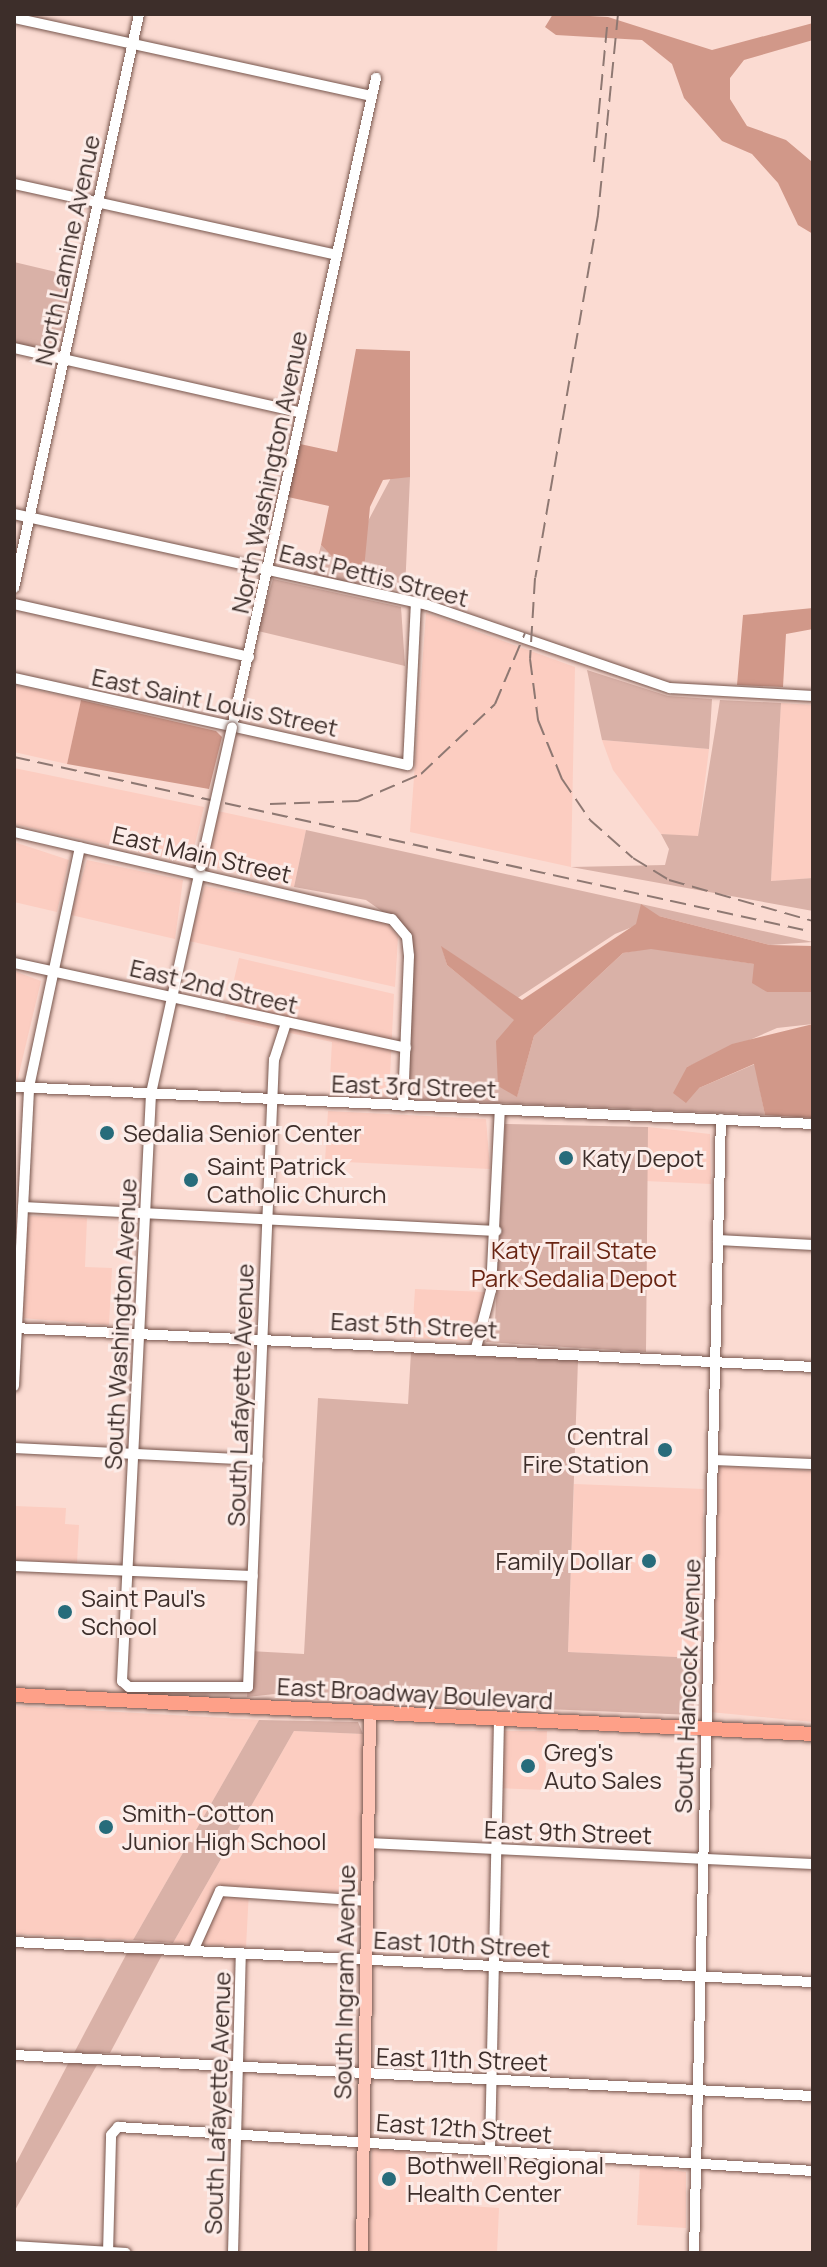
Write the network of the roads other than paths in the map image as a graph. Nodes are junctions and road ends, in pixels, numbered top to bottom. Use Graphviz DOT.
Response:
graph roads {
  1 [pos="139,14"];
  2 [pos="14,18"];
  3 [pos="133,44"];
  4 [pos="376,78"];
  5 [pos="371,96"];
  6 [pos="14,184"];
  7 [pos="97,202"];
  8 [pos="336,255"];
  9 [pos="14,348"];
  10 [pos="63,359"];
  11 [pos="302,413"];
  12 [pos="14,514"];
  13 [pos="28,517"];
  14 [pos="269,569"];
  15 [pos="14,588"];
  16 [pos="416,602"];
  17 [pos="14,604"];
  18 [pos="249,657"];
  19 [pos="14,678"];
  20 [pos="813,696"];
  21 [pos="232,727"];
  22 [pos="14,832"];
  23 [pos="80,847"];
  24 [pos="200,869"];
  25 [pos="14,963"];
  26 [pos="52,970"];
  27 [pos="174,997"];
  28 [pos="286,1022"];
  29 [pos="406,1048"];
  30 [pos="14,1087"];
  31 [pos="29,1087"];
  32 [pos="151,1094"];
  33 [pos="273,1101"];
  34 [pos="403,1106"];
  35 [pos="500,1109"];
  36 [pos="721,1119"];
  37 [pos="813,1124"];
  38 [pos="23,1207"];
  39 [pos="147,1214"];
  40 [pos="267,1221"];
  41 [pos="496,1231"];
  42 [pos="718,1240"];
  43 [pos="813,1245"];
  44 [pos="16,1328"];
  45 [pos="140,1333"];
  46 [pos="262,1338"];
  47 [pos="476,1348"];
  48 [pos="715,1360"];
  49 [pos="813,1367"];
  50 [pos="14,1386"];
  51 [pos="14,1448"];
  52 [pos="133,1453"];
  53 [pos="258,1460"];
  54 [pos="713,1460"];
  55 [pos="813,1464"];
  56 [pos="14,1566"];
  57 [pos="128,1570"];
  58 [pos="253,1576"];
  59 [pos="246,1690"];
  60 [pos="14,1695"];
  61 [pos="370,1713"];
  62 [pos="499,1719"];
  63 [pos="704,1729"];
  64 [pos="813,1734"];
  65 [pos="368,1843"];
  66 [pos="497,1849"];
  67 [pos="702,1858"];
  68 [pos="813,1864"];
  69 [pos="368,1901"];
  70 [pos="14,1942"];
  71 [pos="193,1951"];
  72 [pos="241,1953"];
  73 [pos="367,1960"];
  74 [pos="494,1966"];
  75 [pos="701,1976"];
  76 [pos="813,1982"];
  77 [pos="14,2055"];
  78 [pos="238,2068"];
  79 [pos="365,2074"];
  80 [pos="491,2079"];
  81 [pos="699,2091"];
  82 [pos="813,2096"];
  83 [pos="236,2132"];
  84 [pos="364,2141"];
  85 [pos="490,2150"];
  86 [pos="697,2164"];
  87 [pos="813,2171"];
  88 [pos="14,2246"];
  89 [pos="108,2252"];
  90 [pos="126,2253"];
  91 [pos="233,2253"];
  92 [pos="362,2253"];
  93 [pos="694,2253"];
  1 -- 3 [label="street, North Lamine Avenue"];
  2 -- 3 [label="street"];
  3 -- 5 [label="street"];
  3 -- 7 [label="street, North Lamine Avenue"];
  4 -- 5 [label="street, North Washington Avenue"];
  5 -- 8 [label="street, North Washington Avenue"];
  6 -- 7 [label="street"];
  7 -- 8 [label="street"];
  7 -- 10 [label="street, North Lamine Avenue"];
  8 -- 11 [label="street, North Washington Avenue"];
  9 -- 10 [label="street"];
  10 -- 11 [label="street"];
  10 -- 13 [label="street, North Lamine Avenue"];
  11 -- 14 [label="street, North Washington Avenue"];
  12 -- 13 [label="street, East Pettis Street"];
  13 -- 14 [label="street, East Pettis Street"];
  13 -- 15 [label="street, North Lamine Avenue"];
  14 -- 16 [label="street, East Pettis Street"];
  14 -- 18 [label="street, North Washington Avenue"];
  16 -- 20 [label="street, East Pettis Street"];
  16 -- 21 [label="street, East Saint Louis Street"];
  17 -- 18 [label="street"];
  18 -- 21 [label="street, North Washington Avenue"];
  19 -- 21 [label="street, East Saint Louis Street"];
  21 -- 24 [label="street, North Washington Avenue, bridge"];
  22 -- 23 [label="street, East Main Street"];
  23 -- 24 [label="street, East Main Street"];
  23 -- 26 [label="street"];
  24 -- 27 [label="street, South Washington Avenue"];
  24 -- 29 [label="street, East Main Street"];
  25 -- 26 [label="street, East 2nd Street"];
  26 -- 27 [label="street, East 2nd Street"];
  26 -- 31 [label="street"];
  27 -- 28 [label="street, East 2nd Street"];
  27 -- 32 [label="street, South Washington Avenue"];
  28 -- 29 [label="street, East 2nd Street"];
  28 -- 33 [label="street, South Lafayette Avenue"];
  29 -- 34 [label="street"];
  30 -- 31 [label="street, East 3rd Street"];
  31 -- 32 [label="street, East 3rd Street"];
  31 -- 38 [label="street"];
  32 -- 33 [label="street, East 3rd Street"];
  32 -- 39 [label="street, South Washington Avenue"];
  33 -- 34 [label="street, East 3rd Street"];
  33 -- 40 [label="street, South Lafayette Avenue"];
  34 -- 35 [label="street, East 3rd Street"];
  35 -- 36 [label="street, East 3rd Street"];
  35 -- 41 [label="street"];
  36 -- 37 [label="street, East 3rd Street"];
  36 -- 42 [label="street, South Hancock Avenue"];
  38 -- 39 [label="street"];
  38 -- 44 [label="street"];
  39 -- 40 [label="street"];
  39 -- 45 [label="street, South Washington Avenue"];
  40 -- 41 [label="street"];
  40 -- 46 [label="street, South Lafayette Avenue"];
  41 -- 47 [label="street"];
  42 -- 43 [label="street"];
  42 -- 48 [label="street, South Hancock Avenue"];
  44 -- 45 [label="street, East 5th Street"];
  44 -- 50 [label="street"];
  45 -- 46 [label="street, East 5th Street"];
  45 -- 52 [label="street, South Washington Avenue"];
  46 -- 47 [label="street, East 5th Street"];
  46 -- 53 [label="street, South Lafayette Avenue"];
  47 -- 48 [label="street, East 5th Street"];
  48 -- 49 [label="street, East 5th Street"];
  48 -- 54 [label="street, South Hancock Avenue"];
  51 -- 52 [label="street"];
  52 -- 53 [label="street"];
  52 -- 57 [label="street, South Washington Avenue"];
  53 -- 58 [label="street, South Lafayette Avenue"];
  54 -- 55 [label="street"];
  54 -- 63 [label="street, South Hancock Avenue"];
  56 -- 57 [label="street"];
  57 -- 58 [label="street"];
  57 -- 59 [label="street, South Washington Avenue"];
  58 -- 59 [label="street, South Lafayette Avenue"];
  60 -- 61 [label="highway, East Broadway Boulevard"];
  61 -- 62 [label="highway, East Broadway Boulevard"];
  61 -- 65 [label="main road, South Ingram Avenue"];
  62 -- 63 [label="highway, East Broadway Boulevard"];
  62 -- 66 [label="street"];
  63 -- 64 [label="highway, East Broadway Boulevard"];
  63 -- 67 [label="street, South Hancock Avenue"];
  65 -- 66 [label="street, East 9th Street"];
  65 -- 69 [label="main road, South Ingram Avenue"];
  66 -- 67 [label="street, East 9th Street"];
  66 -- 74 [label="street"];
  67 -- 68 [label="street, East 9th Street"];
  67 -- 75 [label="street, South Hancock Avenue"];
  69 -- 71 [label="street"];
  69 -- 73 [label="main road, South Ingram Avenue"];
  70 -- 71 [label="street, East 10th Street"];
  71 -- 72 [label="street, East 10th Street"];
  72 -- 73 [label="street, East 10th Street"];
  72 -- 78 [label="street, South Lafayette Avenue"];
  73 -- 74 [label="street, East 10th Street"];
  73 -- 79 [label="main road, South Ingram Avenue"];
  74 -- 75 [label="street, East 10th Street"];
  74 -- 80 [label="street"];
  75 -- 76 [label="street, East 10th Street"];
  75 -- 81 [label="street, South Hancock Avenue"];
  77 -- 78 [label="street, East 11th Street"];
  78 -- 79 [label="street, East 11th Street"];
  78 -- 83 [label="street, South Lafayette Avenue"];
  79 -- 80 [label="street, East 11th Street"];
  79 -- 84 [label="main road, South Ingram Avenue"];
  80 -- 81 [label="street, East 11th Street"];
  80 -- 85 [label="street"];
  81 -- 82 [label="street, East 11th Street"];
  81 -- 86 [label="street, South Hancock Avenue"];
  83 -- 84 [label="street, East 12th Street"];
  83 -- 89 [label="street, East 12th Street"];
  83 -- 91 [label="street, South Lafayette Avenue"];
  84 -- 85 [label="street, East 12th Street"];
  84 -- 92 [label="main road, South Ingram Avenue"];
  85 -- 86 [label="street, East 12th Street"];
  86 -- 87 [label="street, East 12th Street"];
  86 -- 93 [label="street, South Hancock Avenue"];
  88 -- 89 [label="street"];
  89 -- 90 [label="street"];
}
